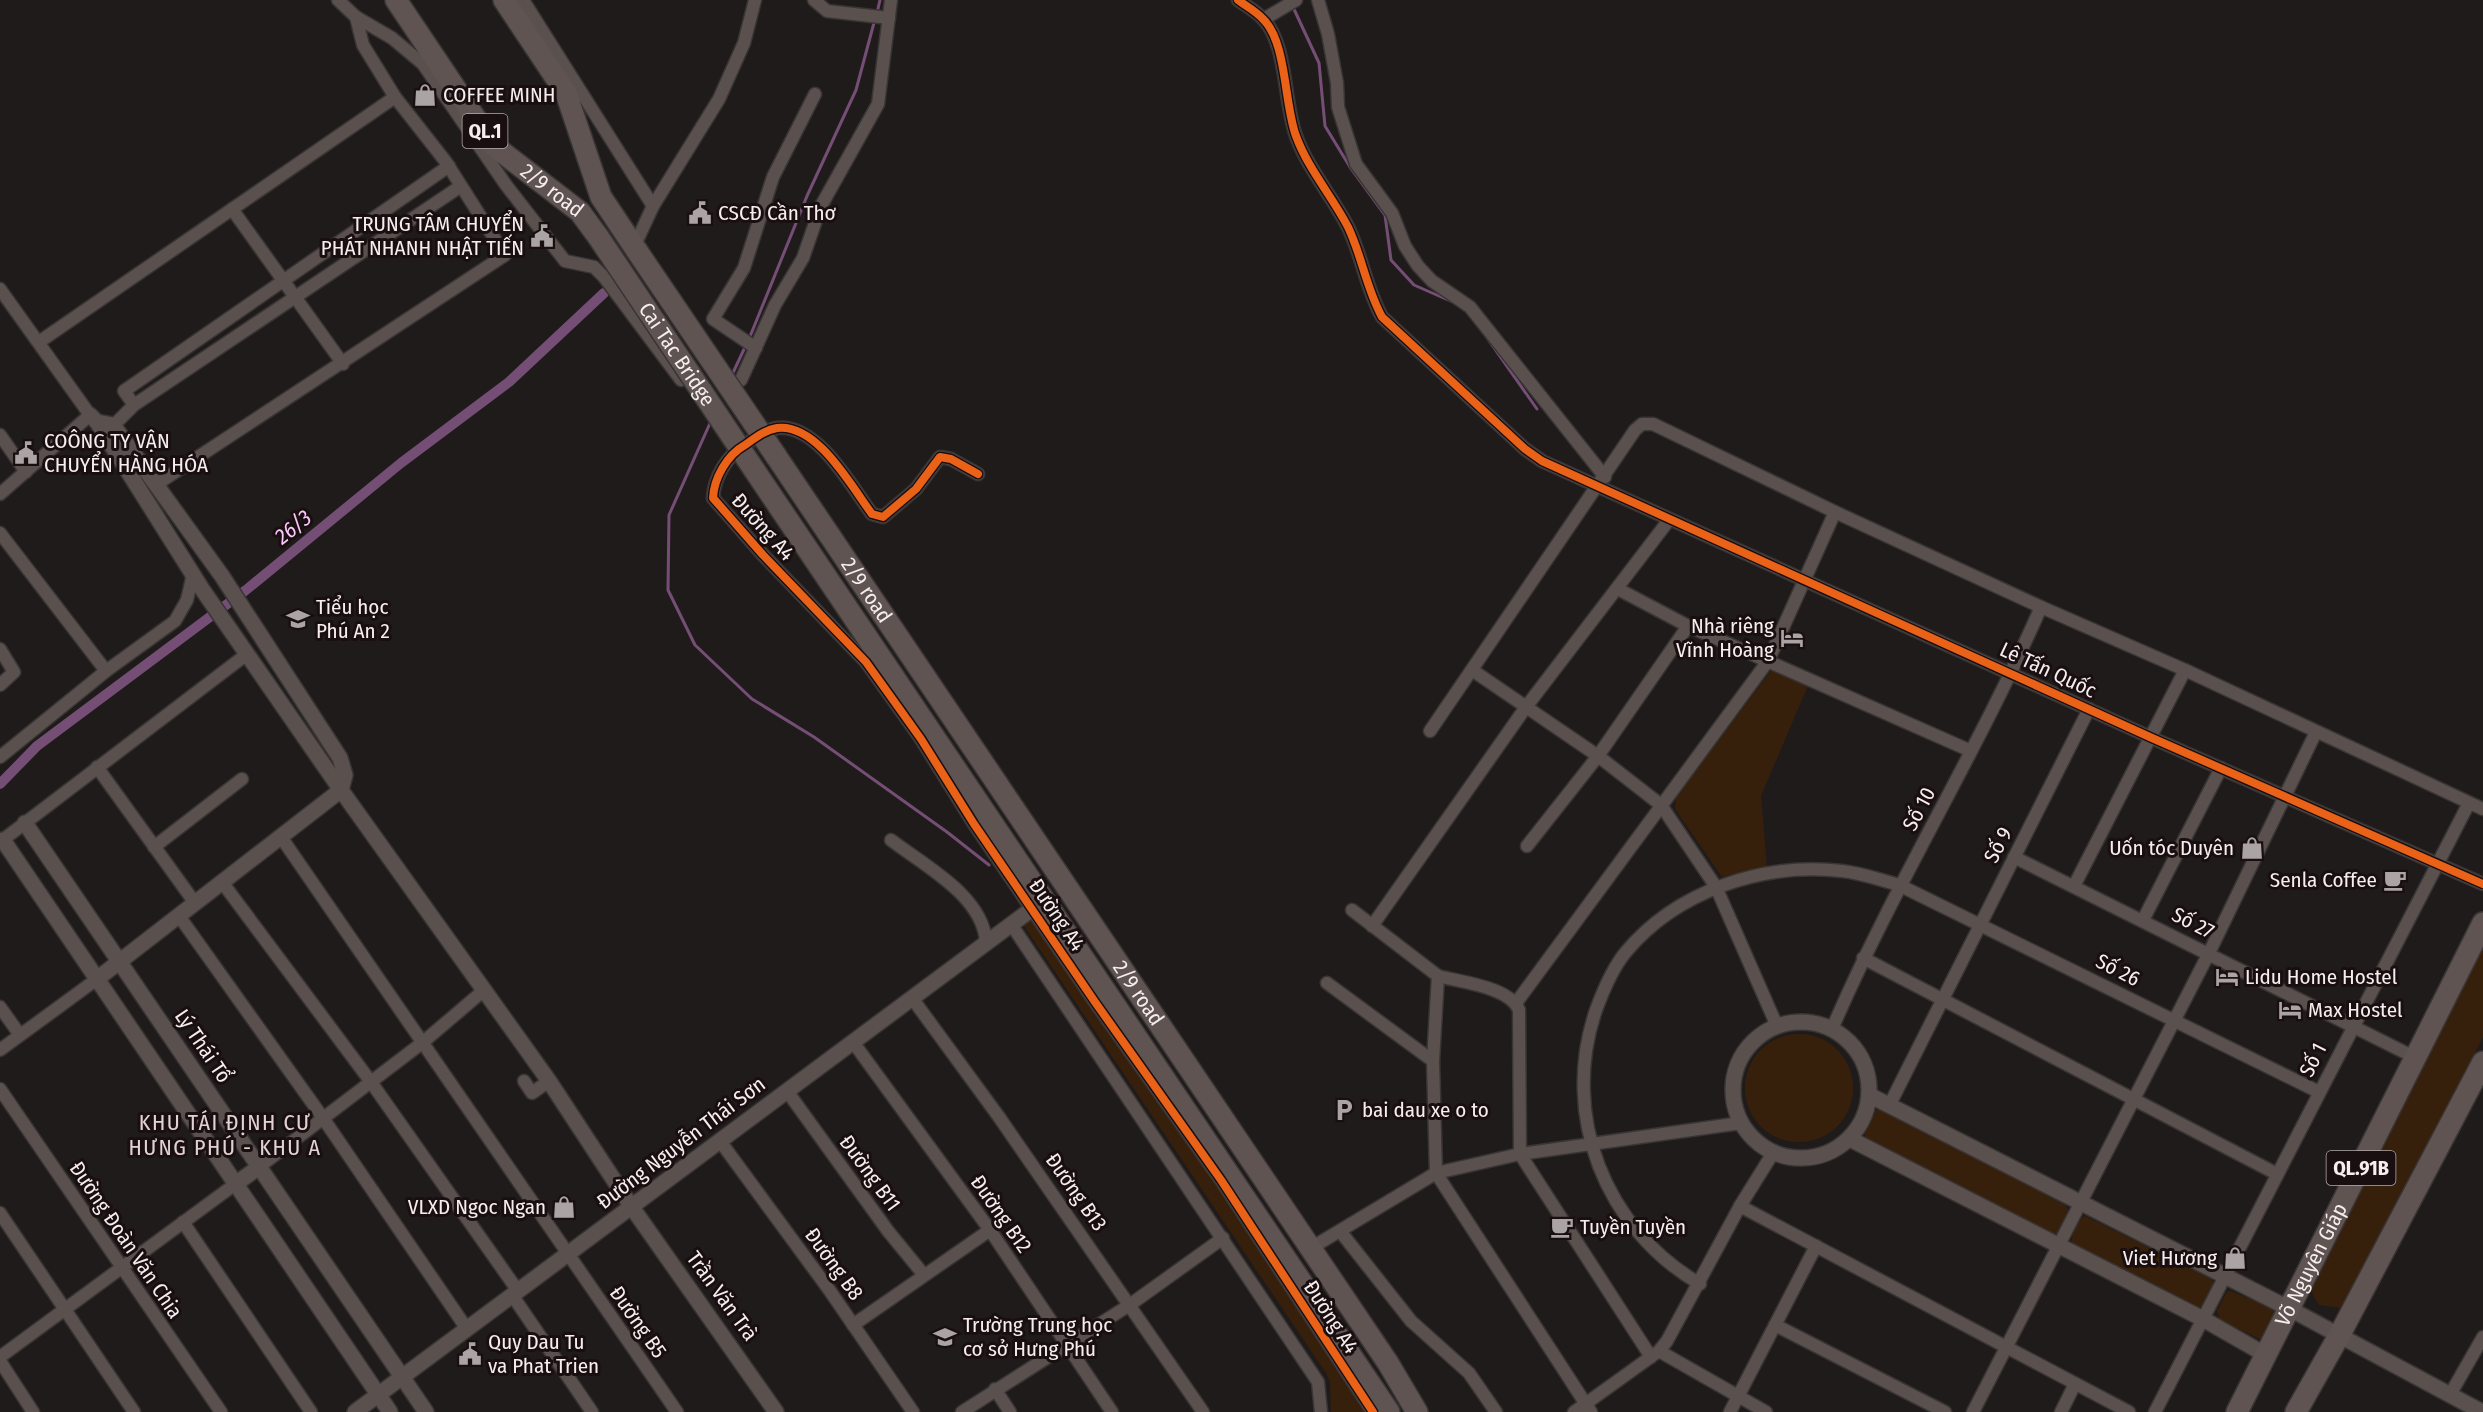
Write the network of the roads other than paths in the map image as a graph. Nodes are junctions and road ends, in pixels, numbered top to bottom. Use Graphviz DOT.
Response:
graph roads {
  1 [pos="338,0"];
  2 [pos="396,0"];
  3 [pos="504,0"];
  4 [pos="523,0"];
  5 [pos="755,0"];
  6 [pos="814,0"];
  7 [pos="891,0"];
  8 [pos="1238,0"];
  9 [pos="1318,0"];
  10 [pos="1290,3"];
  11 [pos="356,17"];
  12 [pos="884,18"];
  13 [pos="1264,20"];
  14 [pos="814,94"];
  15 [pos="394,97"];
  16 [pos="449,166"];
  17 [pos="461,186"];
  18 [pos="653,206"];
  19 [pos="232,209"];
  20 [pos="599,238"];
  21 [pos="635,249"];
  22 [pos="283,280"];
  23 [pos="0,289"];
  24 [pos="296,297"];
  25 [pos="39,342"];
  26 [pos="754,346"];
  27 [pos="343,364"];
  28 [pos="681,380"];
  29 [pos="741,380"];
  30 [pos="134,405"];
  31 [pos="101,424"];
  32 [pos="0,435"];
  33 [pos="776,456"];
  34 [pos="755,471"];
  35 [pos="26,472"];
  36 [pos="978,474"];
  37 [pos="1602,481"];
  38 [pos="157,484"];
  39 [pos="0,494"];
  40 [pos="1835,512"];
  41 [pos="1669,520"];
  42 [pos="0,533"];
  43 [pos="193,574"];
  44 [pos="1805,580"];
  45 [pos="1618,589"];
  46 [pos="2041,607"];
  47 [pos="1688,626"];
  48 [pos="0,649"];
  49 [pos="247,654"];
  50 [pos="1768,661"];
  51 [pos="1472,670"];
  52 [pos="2185,670"];
  53 [pos="106,671"];
  54 [pos="2012,673"];
  55 [pos="0,685"];
  56 [pos="1526,707"];
  57 [pos="2089,709"];
  58 [pos="1430,731"];
  59 [pos="2316,732"];
  60 [pos="2152,738"];
  61 [pos="1971,752"];
  62 [pos="1598,756"];
  63 [pos="0,758"];
  64 [pos="97,767"];
  65 [pos="2221,768"];
  66 [pos="242,779"];
  67 [pos="340,790"];
  68 [pos="2287,797"];
  69 [pos="2469,803"];
  70 [pos="1661,805"];
  71 [pos="2483,809"];
  72 [pos="25,823"];
  73 [pos="280,837"];
  74 [pos="891,840"];
  75 [pos="2,841"];
  76 [pos="1527,846"];
  77 [pos="154,847"];
  78 [pos="2014,857"];
  79 [pos="2439,864"];
  80 [pos="222,882"];
  81 [pos="2483,884"];
  82 [pos="1899,885"];
  83 [pos="2074,886"];
  84 [pos="1716,887"];
  85 [pos="195,903"];
  86 [pos="1032,909"];
  87 [pos="1352,910"];
  88 [pos="179,916"];
  89 [pos="2144,920"];
  90 [pos="2483,923"];
  91 [pos="1011,924"];
  92 [pos="1981,924"];
  93 [pos="1372,926"];
  94 [pos="986,942"];
  95 [pos="2210,953"];
  96 [pos="1863,958"];
  97 [pos="120,962"];
  98 [pos="1438,976"];
  99 [pos="98,979"];
  100 [pos="1327,983"];
  101 [pos="483,991"];
  102 [pos="912,998"];
  103 [pos="1942,999"];
  104 [pos="1516,1003"];
  105 [pos="0,1007"];
  106 [pos="2174,1020"];
  107 [pos="1777,1026"];
  108 [pos="2352,1026"];
  109 [pos="1832,1029"];
  110 [pos="20,1035"];
  111 [pos="853,1042"];
  112 [pos="422,1043"];
  113 [pos="0,1050"];
  114 [pos="2416,1058"];
  115 [pos="1433,1062"];
  116 [pos="2483,1062"];
  117 [pos="524,1081"];
  118 [pos="549,1081"];
  119 [pos="371,1082"];
  120 [pos="0,1089"];
  121 [pos="787,1091"];
  122 [pos="2319,1092"];
  123 [pos="1869,1095"];
  124 [pos="2134,1097"];
  125 [pos="1889,1106"];
  126 [pos="323,1118"];
  127 [pos="1740,1123"];
  128 [pos="1850,1138"];
  129 [pos="720,1141"];
  130 [pos="1590,1145"];
  131 [pos="1773,1153"];
  132 [pos="1520,1154"];
  133 [pos="260,1167"];
  134 [pos="1436,1173"];
  135 [pos="2277,1174"];
  136 [pos="234,1185"];
  137 [pos="2080,1203"];
  138 [pos="631,1206"];
  139 [pos="1740,1206"];
  140 [pos="0,1213"];
  141 [pos="183,1222"];
  142 [pos="990,1230"];
  143 [pos="1340,1231"];
  144 [pos="1223,1238"];
  145 [pos="1816,1246"];
  146 [pos="2058,1246"];
  147 [pos="1311,1248"];
  148 [pos="567,1254"];
  149 [pos="120,1267"];
  150 [pos="924,1275"];
  151 [pos="2226,1277"];
  152 [pos="1700,1284"];
  153 [pos="515,1293"];
  154 [pos="1131,1304"];
  155 [pos="64,1309"];
  156 [pos="2290,1309"];
  157 [pos="2203,1319"];
  158 [pos="854,1325"];
  159 [pos="1775,1325"];
  160 [pos="467,1329"];
  161 [pos="2340,1334"];
  162 [pos="2483,1337"];
  163 [pos="1066,1345"];
  164 [pos="2006,1347"];
  165 [pos="1655,1354"];
  166 [pos="2266,1355"];
  167 [pos="0,1359"];
  168 [pos="402,1377"];
  169 [pos="2075,1384"];
  170 [pos="995,1389"];
  171 [pos="2451,1393"];
  172 [pos="378,1395"];
  173 [pos="1738,1397"];
  174 [pos="1588,1408"];
  175 [pos="33,1412"];
  176 [pos="134,1412"];
  177 [pos="221,1412"];
  178 [pos="311,1412"];
  179 [pos="355,1412"];
  180 [pos="390,1412"];
  181 [pos="426,1412"];
  182 [pos="592,1412"];
  183 [pos="677,1412"];
  184 [pos="777,1412"];
  185 [pos="913,1412"];
  186 [pos="962,1412"];
  187 [pos="1010,1412"];
  188 [pos="1112,1412"];
  189 [pos="1203,1412"];
  190 [pos="1321,1412"];
  191 [pos="1373,1412"];
  192 [pos="1389,1412"];
  193 [pos="1417,1412"];
  194 [pos="1496,1412"];
  195 [pos="1574,1412"];
  196 [pos="1730,1412"];
  197 [pos="1766,1412"];
  198 [pos="1945,1412"];
  199 [pos="1973,1412"];
  200 [pos="2061,1412"];
  201 [pos="2129,1412"];
  202 [pos="2155,1412"];
  203 [pos="2237,1412"];
  204 [pos="2295,1412"];
  205 [pos="2482,1412"];
  1 -- 11 [label="street"];
  2 -- 20 [label="highway, 2/9 road / QL.1"];
  3 -- 21 [label="highway, 2/9 road"];
  4 -- 18 [label="street"];
  5 -- 18 [label="street"];
  6 -- 12 [label="street"];
  7 -- 12 [label="street"];
  8 -- 13 [label="street"];
  9 -- 37 [label="street"];
  10 -- 13 [label="street"];
  11 -- 15 [label="street"];
  11 -- 28 [label="street"];
  12 -- 26 [label="street"];
  13 -- 37 [label="street, Lê Tấn Quốc"];
  14 -- 26 [label="street"];
  15 -- 16 [label="street"];
  15 -- 19 [label="street"];
  16 -- 17 [label="street"];
  16 -- 22 [label="street"];
  17 -- 24 [label="street"];
  17 -- 27 [label="street"];
  18 -- 21 [label="street"];
  19 -- 22 [label="street"];
  19 -- 25 [label="street"];
  20 -- 34 [label="highway, Cai Tac Bridge / QL.1, bridge"];
  21 -- 33 [label="highway, Cai Tac Bridge, bridge"];
  22 -- 24 [label="street"];
  22 -- 30 [label="street"];
  23 -- 25 [label="street"];
  24 -- 27 [label="street"];
  24 -- 30 [label="street"];
  25 -- 31 [label="street"];
  26 -- 29 [label="street"];
  27 -- 38 [label="street"];
  30 -- 31 [label="street"];
  31 -- 35 [label="street"];
  31 -- 38 [label="street"];
  31 -- 43 [label="street, Trần Văn Trà"];
  32 -- 35 [label="street"];
  33 -- 147 [label="highway, 2/9 road"];
  34 -- 192 [label="highway, 2/9 road / QL.1"];
  35 -- 39 [label="street"];
  36 -- 86 [label="street, Đường A4"];
  37 -- 40 [label="street"];
  37 -- 41 [label="street, Lê Tấn Quốc"];
  37 -- 51 [label="street"];
  38 -- 67 [label="street"];
  40 -- 44 [label="street"];
  40 -- 46 [label="street"];
  41 -- 44 [label="street, Lê Tấn Quốc"];
  41 -- 45 [label="street"];
  42 -- 53 [label="street"];
  43 -- 49 [label="street, Trần Văn Trà"];
  43 -- 53 [label="street"];
  44 -- 50 [label="street"];
  44 -- 54 [label="street, Lê Tấn Quốc"];
  45 -- 47 [label="street"];
  45 -- 56 [label="street"];
  46 -- 52 [label="street"];
  46 -- 54 [label="street, Số 10"];
  47 -- 50 [label="street"];
  47 -- 62 [label="street"];
  48 -- 55 [label="street"];
  49 -- 64 [label="street"];
  49 -- 67 [label="street, Trần Văn Trà"];
  50 -- 61 [label="street"];
  50 -- 70 [label="street"];
  51 -- 56 [label="street"];
  51 -- 58 [label="street"];
  52 -- 59 [label="street"];
  52 -- 60 [label="street"];
  53 -- 63 [label="street"];
  54 -- 57 [label="street, Lê Tấn Quốc"];
  54 -- 61 [label="street, Số 10"];
  56 -- 62 [label="street"];
  56 -- 93 [label="street"];
  57 -- 60 [label="street, Lê Tấn Quốc"];
  57 -- 78 [label="street, Số 9"];
  59 -- 68 [label="street"];
  59 -- 69 [label="street"];
  60 -- 65 [label="street, Lê Tấn Quốc"];
  60 -- 83 [label="street"];
  61 -- 82 [label="street, Số 10"];
  62 -- 70 [label="street"];
  62 -- 76 [label="street"];
  64 -- 72 [label="street"];
  64 -- 77 [label="street"];
  65 -- 68 [label="street, Lê Tấn Quốc"];
  65 -- 89 [label="street"];
  66 -- 77 [label="street"];
  67 -- 73 [label="street"];
  67 -- 101 [label="street, Trần Văn Trà"];
  68 -- 79 [label="street, Lê Tấn Quốc"];
  68 -- 95 [label="street"];
  69 -- 71 [label="street"];
  69 -- 79 [label="street, Số 1"];
  70 -- 84 [label="street"];
  70 -- 104 [label="street"];
  72 -- 75 [label="street"];
  72 -- 97 [label="street, Lý Thái Tổ"];
  73 -- 80 [label="street"];
  73 -- 112 [label="street, Đường B5"];
  74 -- 94 [label="street"];
  75 -- 99 [label="street"];
  77 -- 85 [label="street"];
  78 -- 83 [label="street, Số 27"];
  78 -- 92 [label="street, Số 9"];
  79 -- 81 [label="street, Lê Tấn Quốc"];
  79 -- 108 [label="street, Số 1"];
  80 -- 85 [label="street"];
  80 -- 119 [label="street"];
  82 -- 84 [label="street, Số 26"];
  82 -- 92 [label="street, Số 26"];
  82 -- 96 [label="street, Số 10"];
  83 -- 89 [label="street, Số 27"];
  84 -- 107 [label="street"];
  84 -- 130 [label="street, Số 26"];
  85 -- 88 [label="street"];
  86 -- 91 [label="street, Đường Nguyễn Thái Sơn"];
  86 -- 191 [label="street, Đường A4"];
  87 -- 93 [label="street"];
  88 -- 97 [label="street"];
  88 -- 126 [label="street"];
  89 -- 95 [label="street, Số 27"];
  90 -- 114 [label="highway, Võ Nguyên Giáp / QL.91B"];
  91 -- 94 [label="street, Đường Nguyễn Thái Sơn"];
  91 -- 144 [label="street"];
  92 -- 103 [label="street, Số 9"];
  92 -- 106 [label="street, Số 26"];
  93 -- 98 [label="street"];
  94 -- 102 [label="street, Đường Nguyễn Thái Sơn"];
  95 -- 106 [label="street"];
  95 -- 108 [label="street, Số 27"];
  96 -- 103 [label="street"];
  96 -- 109 [label="street, Số 10"];
  97 -- 99 [label="street"];
  97 -- 133 [label="street, Lý Thái Tổ"];
  98 -- 104 [label="street"];
  98 -- 115 [label="street"];
  99 -- 110 [label="street"];
  99 -- 136 [label="street"];
  100 -- 115 [label="street"];
  101 -- 112 [label="street"];
  101 -- 118 [label="street, Trần Văn Trà"];
  102 -- 111 [label="street, Đường Nguyễn Thái Sơn"];
  102 -- 154 [label="street, Đường B13"];
  103 -- 124 [label="street"];
  103 -- 125 [label="street, Số 9"];
  104 -- 132 [label="street"];
  105 -- 110 [label="street"];
  106 -- 122 [label="street, Số 26"];
  106 -- 124 [label="street"];
  107 -- 109 [label="street"];
  107 -- 127 [label="street"];
  108 -- 114 [label="street, Số 27"];
  108 -- 122 [label="street, Số 1"];
  109 -- 123 [label="street"];
  110 -- 113 [label="street"];
  111 -- 121 [label="street, Đường Nguyễn Thái Sơn"];
  111 -- 142 [label="street, Đường B12"];
  112 -- 119 [label="street"];
  112 -- 148 [label="street, Đường B5"];
  114 -- 156 [label="highway, Võ Nguyên Giáp / QL.91B"];
  115 -- 134 [label="street"];
  116 -- 161 [label="highway, QL.91B"];
  117 -- 118 [label="street"];
  118 -- 138 [label="street, Trần Văn Trà"];
  119 -- 126 [label="street"];
  119 -- 153 [label="street"];
  120 -- 149 [label="street, Đường Đoàn Văn Chia"];
  121 -- 129 [label="street, Đường Nguyễn Thái Sơn"];
  121 -- 150 [label="street, Đường B11"];
  122 -- 135 [label="street, Số 1"];
  123 -- 125 [label="street"];
  123 -- 128 [label="street"];
  124 -- 135 [label="street"];
  124 -- 137 [label="street"];
  125 -- 137 [label="street"];
  126 -- 133 [label="street"];
  126 -- 160 [label="street"];
  127 -- 130 [label="street"];
  127 -- 131 [label="street"];
  128 -- 131 [label="street"];
  128 -- 146 [label="street"];
  129 -- 138 [label="street, Đường Nguyễn Thái Sơn"];
  129 -- 158 [label="street, Đường B8"];
  130 -- 132 [label="street"];
  130 -- 152 [label="street, Số 26"];
  131 -- 139 [label="street"];
  132 -- 134 [label="street"];
  132 -- 165 [label="street"];
  133 -- 136 [label="street"];
  133 -- 168 [label="street, Lý Thái Tổ"];
  134 -- 143 [label="street"];
  134 -- 174 [label="street"];
  135 -- 151 [label="street, Số 1"];
  136 -- 141 [label="street"];
  136 -- 172 [label="street"];
  137 -- 146 [label="street"];
  137 -- 151 [label="street"];
  138 -- 148 [label="street, Đường Nguyễn Thái Sơn"];
  138 -- 184 [label="street, Trần Văn Trà"];
  139 -- 145 [label="street"];
  139 -- 152 [label="street"];
  140 -- 155 [label="street"];
  141 -- 149 [label="street"];
  141 -- 178 [label="street"];
  142 -- 150 [label="street"];
  142 -- 163 [label="street, Đường B12"];
  143 -- 147 [label="street"];
  143 -- 194 [label="street"];
  144 -- 154 [label="street"];
  144 -- 190 [label="street"];
  145 -- 159 [label="street"];
  145 -- 164 [label="street"];
  146 -- 157 [label="street"];
  146 -- 164 [label="street"];
  147 -- 193 [label="highway, 2/9 road"];
  148 -- 153 [label="street, Đường Nguyễn Thái Sơn"];
  148 -- 183 [label="street, Đường B5"];
  149 -- 155 [label="street"];
  149 -- 177 [label="street, Đường Đoàn Văn Chia"];
  150 -- 158 [label="street"];
  151 -- 156 [label="street"];
  151 -- 157 [label="street, Số 1"];
  152 -- 165 [label="street"];
  153 -- 160 [label="street, Đường Nguyễn Thái Sơn"];
  153 -- 182 [label="street"];
  154 -- 163 [label="street"];
  154 -- 189 [label="street, Đường B13"];
  155 -- 167 [label="street"];
  155 -- 176 [label="street"];
  156 -- 161 [label="street"];
  156 -- 166 [label="highway, Võ Nguyên Giáp / QL.91B"];
  157 -- 166 [label="street"];
  157 -- 202 [label="street, Số 1"];
  158 -- 185 [label="street, Đường B8"];
  159 -- 173 [label="street"];
  159 -- 198 [label="street"];
  160 -- 168 [label="street, Đường Nguyễn Thái Sơn"];
  161 -- 171 [label="street"];
  161 -- 204 [label="highway, QL.91B"];
  162 -- 171 [label="street"];
  163 -- 170 [label="street"];
  163 -- 188 [label="street, Đường B12"];
  164 -- 169 [label="street"];
  164 -- 199 [label="street"];
  165 -- 173 [label="street"];
  165 -- 174 [label="street"];
  166 -- 203 [label="highway, Võ Nguyên Giáp / QL.91B"];
  167 -- 175 [label="street"];
  168 -- 172 [label="street, Đường Nguyễn Thái Sơn"];
  168 -- 181 [label="street, Lý Thái Tổ"];
  169 -- 200 [label="street"];
  169 -- 201 [label="street"];
  170 -- 186 [label="street"];
  170 -- 187 [label="street"];
  171 -- 205 [label="street"];
  172 -- 179 [label="street, Đường Nguyễn Thái Sơn"];
  172 -- 180 [label="street"];
  173 -- 196 [label="street"];
  173 -- 197 [label="street"];
  174 -- 195 [label="street"];
}
